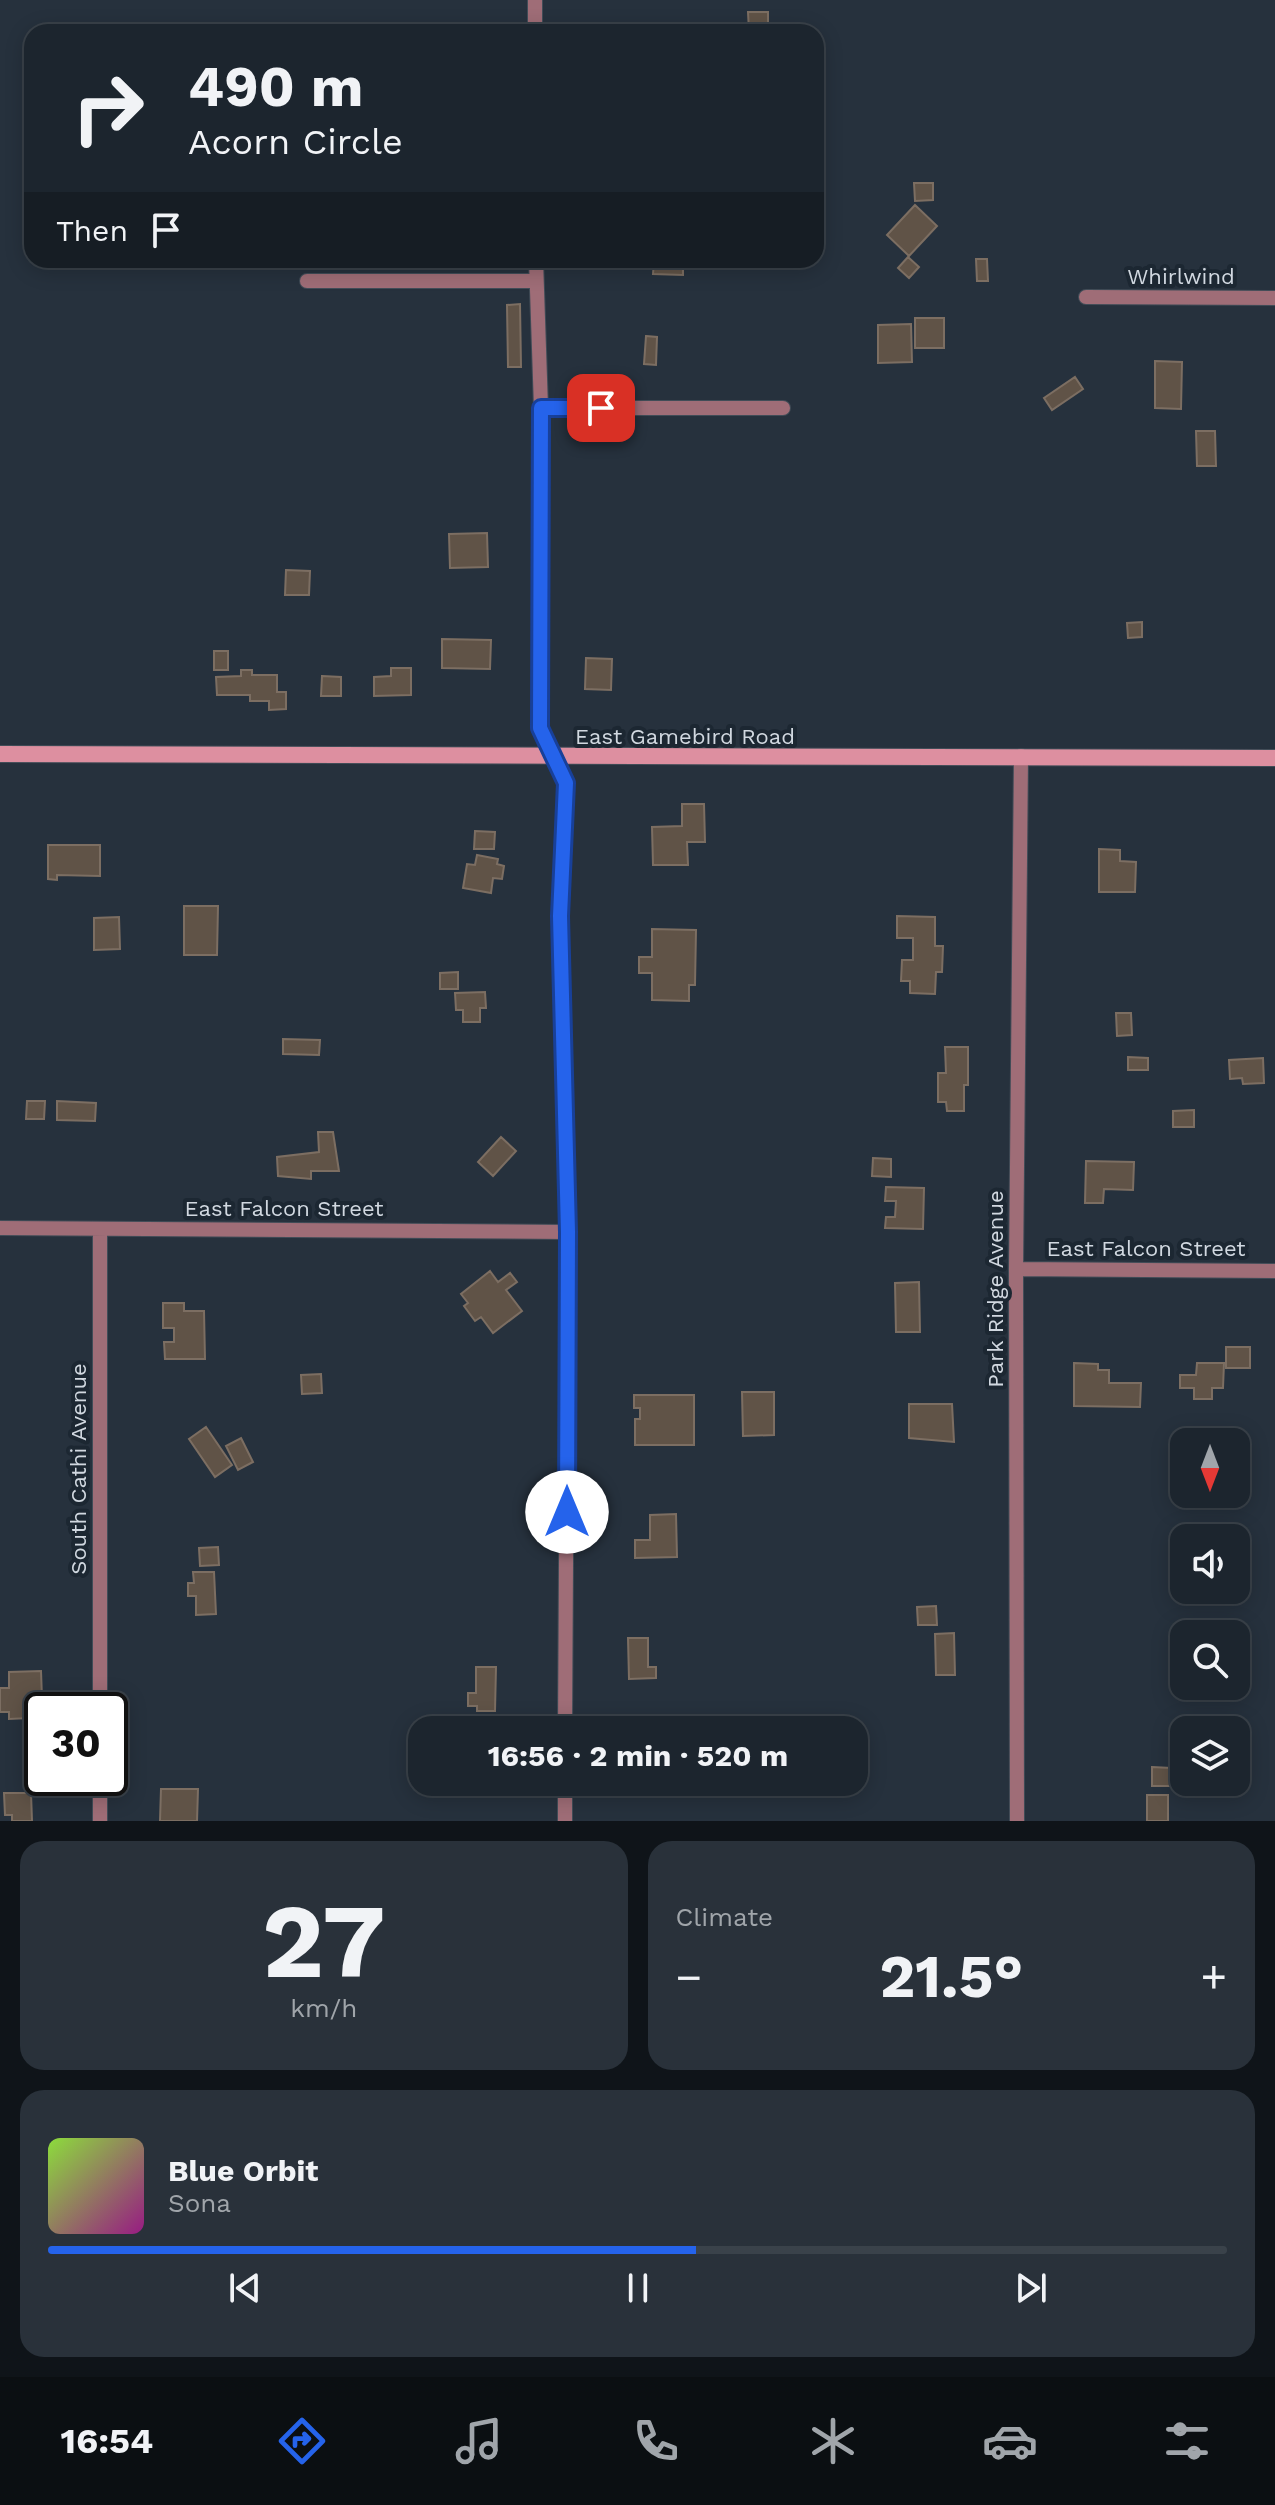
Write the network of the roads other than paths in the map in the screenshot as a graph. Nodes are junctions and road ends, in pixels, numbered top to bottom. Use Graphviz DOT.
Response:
graph roads {
  1 [pos="535,0"];
  2 [pos="535,24"];
  3 [pos="536,268"];
  4 [pos="307,281"];
  5 [pos="536,281"];
  6 [pos="1086,297"];
  7 [pos="1275,298"];
  8 [pos="541,408"];
  9 [pos="783,408"];
  10 [pos="0,754"];
  11 [pos="1021,756"];
  12 [pos="551,758"];
  13 [pos="1275,758"];
  14 [pos="0,1228"];
  15 [pos="100,1229"];
  16 [pos="568,1232"];
  17 [pos="1016,1269"];
  18 [pos="1275,1271"];
  19 [pos="100,1692"];
  20 [pos="565,1716"];
  21 [pos="100,1796"];
  22 [pos="565,1796"];
  23 [pos="100,1821"];
  24 [pos="565,1821"];
  25 [pos="1017,1821"];
  1 -- 2 [label="street"];
  3 -- 5 [label="street"];
  4 -- 5 [label="street"];
  5 -- 8 [label="street"];
  6 -- 7 [label="street, Whirlwind"];
  8 -- 9 [label="street"];
  8 -- 12 [label="street"];
  10 -- 12 [label="main road, East Gamebird Road"];
  11 -- 12 [label="main road, East Gamebird Road"];
  11 -- 13 [label="main road, East Gamebird Road"];
  11 -- 17 [label="street, Park Ridge Avenue"];
  12 -- 16 [label="street"];
  14 -- 15 [label="street, East Falcon Street"];
  15 -- 16 [label="street, East Falcon Street"];
  15 -- 19 [label="street, South Cathi Avenue"];
  16 -- 20 [label="street"];
  17 -- 18 [label="street, East Falcon Street"];
  17 -- 25 [label="street, Park Ridge Avenue"];
  21 -- 23 [label="street"];
  22 -- 24 [label="street"];
}
